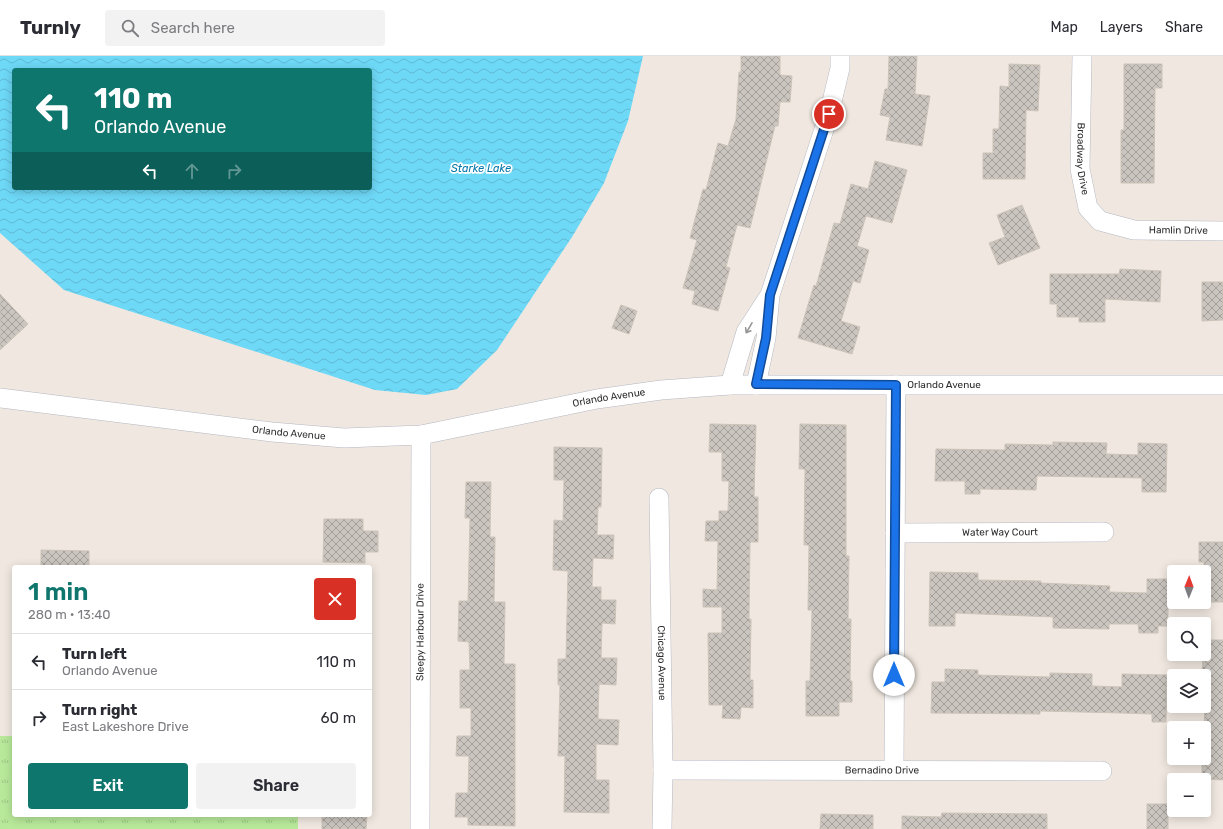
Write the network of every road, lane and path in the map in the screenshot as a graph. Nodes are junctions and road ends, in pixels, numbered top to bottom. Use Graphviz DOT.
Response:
graph roads {
  1 [pos="840,56"];
  2 [pos="1082,56"];
  3 [pos="1134,230"];
  4 [pos="1223,231"];
  5 [pos="770,295"];
  6 [pos="756,384"];
  7 [pos="730,385"];
  8 [pos="896,385"];
  9 [pos="1223,385"];
  10 [pos="0,398"];
  11 [pos="421,435"];
  12 [pos="659,498"];
  13 [pos="1104,532"];
  14 [pos="895,533"];
  15 [pos="663,770"];
  16 [pos="894,770"];
  17 [pos="1102,772"];
  18 [pos="420,829"];
  19 [pos="662,829"];
  1 -- 5 [label="street"];
  2 -- 3 [label="street, Broadway Drive"];
  3 -- 4 [label="street, Hamlin Drive"];
  5 -- 6 [label="street"];
  5 -- 7 [label="street, one-way"];
  6 -- 7 [label="street, Orlando Avenue"];
  6 -- 8 [label="street, Orlando Avenue"];
  7 -- 11 [label="street, Orlando Avenue"];
  8 -- 9 [label="street, Orlando Avenue"];
  8 -- 14 [label="street"];
  10 -- 11 [label="street, Orlando Avenue"];
  11 -- 18 [label="street, Sleepy Harbour Drive"];
  12 -- 15 [label="street, Chicago Avenue"];
  13 -- 14 [label="street, Water Way Court"];
  14 -- 16 [label="street"];
  15 -- 16 [label="street, Bernadino Drive"];
  15 -- 19 [label="street, Chicago Avenue"];
  16 -- 17 [label="street, Bernadino Drive"];
}
